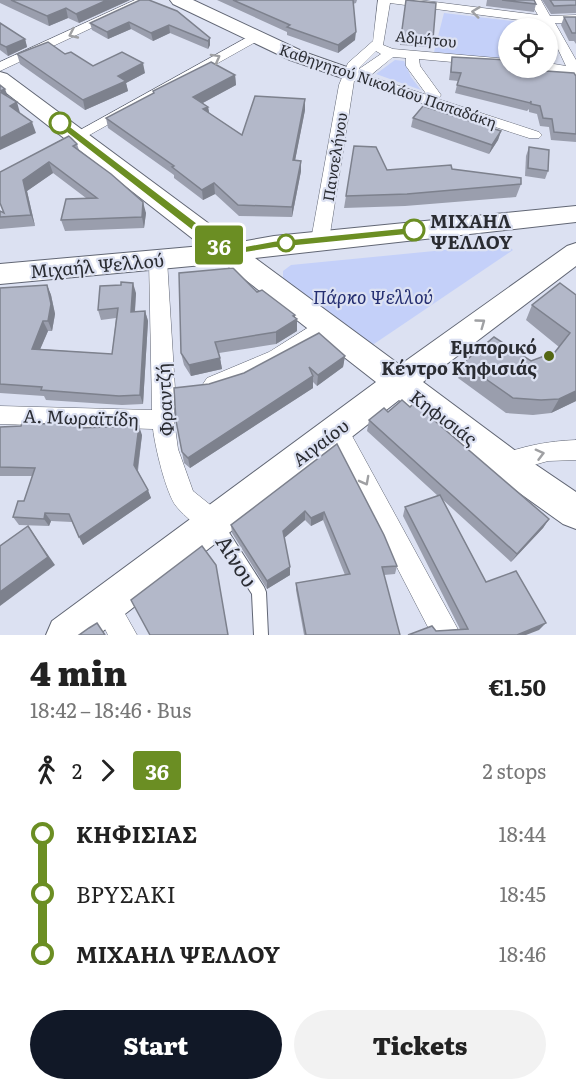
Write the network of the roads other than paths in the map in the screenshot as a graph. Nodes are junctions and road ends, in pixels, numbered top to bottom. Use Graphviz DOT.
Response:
graph roads {
  1 [pos="145,0"];
  2 [pos="384,0"];
  3 [pos="392,0"];
  4 [pos="535,0"];
  5 [pos="185,1"];
  6 [pos="531,18"];
  7 [pos="545,18"];
  8 [pos="576,19"];
  9 [pos="558,20"];
  10 [pos="255,37"];
  11 [pos="558,40"];
  12 [pos="376,46"];
  13 [pos="390,53"];
  14 [pos="412,54"];
  15 [pos="498,62"];
  16 [pos="0,67"];
  17 [pos="558,69"];
  18 [pos="576,71"];
  19 [pos="351,75"];
  20 [pos="0,78"];
  21 [pos="430,100"];
  22 [pos="534,135"];
  23 [pos="77,136"];
  24 [pos="48,152"];
  25 [pos="576,214"];
  26 [pos="188,220"];
  27 [pos="576,230"];
  28 [pos="320,240"];
  29 [pos="576,252"];
  30 [pos="229,253"];
  31 [pos="158,260"];
  32 [pos="0,274"];
  33 [pos="325,325"];
  34 [pos="400,382"];
  35 [pos="180,388"];
  36 [pos="0,415"];
  37 [pos="163,420"];
  38 [pos="337,430"];
  39 [pos="576,450"];
  40 [pos="505,463"];
  41 [pos="576,512"];
  42 [pos="214,523"];
  43 [pos="106,605"];
  44 [pos="66,635"];
  45 [pos="123,635"];
  46 [pos="261,635"];
  47 [pos="447,635"];
  1 -- 16 [label="street, one-way"];
  2 -- 12 [label="street"];
  6 -- 3 [label="street, one-way"];
  4 -- 7 [label="street"];
  5 -- 10 [label="main road, Καθηγητού Νικολάου Παπαδάκη"];
  8 -- 9 [label="street"];
  10 -- 19 [label="main road, Καθηγητού Νικολάου Παπαδάκη"];
  23 -- 10 [label="street, one-way"];
  11 -- 18 [label="street"];
  12 -- 13 [label="street, Αδμήτου"];
  12 -- 19 [label="street"];
  13 -- 14 [label="street, Αδμήτου"];
  13 -- 19 [label="street"];
  14 -- 15 [label="street, Αδμήτου"];
  14 -- 21 [label="street"];
  17 -- 18 [label="street"];
  19 -- 21 [label="street, Καθηγητού Νικολάου Παπαδάκη"];
  19 -- 28 [label="street, Πανσελήνου"];
  20 -- 23 [label="main road, Κηφισιάς"];
  21 -- 22 [label="street, Καθηγητού Νικολάου Παπαδάκη"];
  23 -- 24 [label="street"];
  23 -- 26 [label="main road, Κηφισιάς"];
  25 -- 28 [label="main road, Μιχαήλ Ψελλού"];
  26 -- 30 [label="main road, Κηφισιάς"];
  26 -- 31 [label="main road"];
  27 -- 30 [label="main road, Μιχαήλ Ψελλού"];
  28 -- 30 [label="main road, Μιχαήλ Ψελλού"];
  34 -- 29 [label="main road, Αιγαίου, one-way"];
  30 -- 31 [label="main road, Μιχαήλ Ψελλού"];
  30 -- 33 [label="main road, Κηφισιάς"];
  31 -- 32 [label="main road, Μιχαήλ Ψελλού"];
  31 -- 35 [label="street, Φραντζή"];
  33 -- 34 [label="main road, Κηφισιάς"];
  33 -- 35 [label="street"];
  34 -- 38 [label="main road, Αιγαίου"];
  34 -- 40 [label="main road, Κηφισιάς"];
  35 -- 37 [label="street, Φραντζή"];
  36 -- 37 [label="street, Α. Μωραϊτίδη"];
  37 -- 42 [label="street, Φραντζή"];
  38 -- 42 [label="main road, Αιγαίου"];
  38 -- 47 [label="street, one-way"];
  40 -- 39 [label="street, one-way"];
  40 -- 41 [label="main road, Κηφισιάς"];
  42 -- 43 [label="main road, Αιγαίου"];
  42 -- 46 [label="lane, Αίνου"];
  43 -- 44 [label="main road, Αιγαίου"];
  43 -- 45 [label="street"];
}
